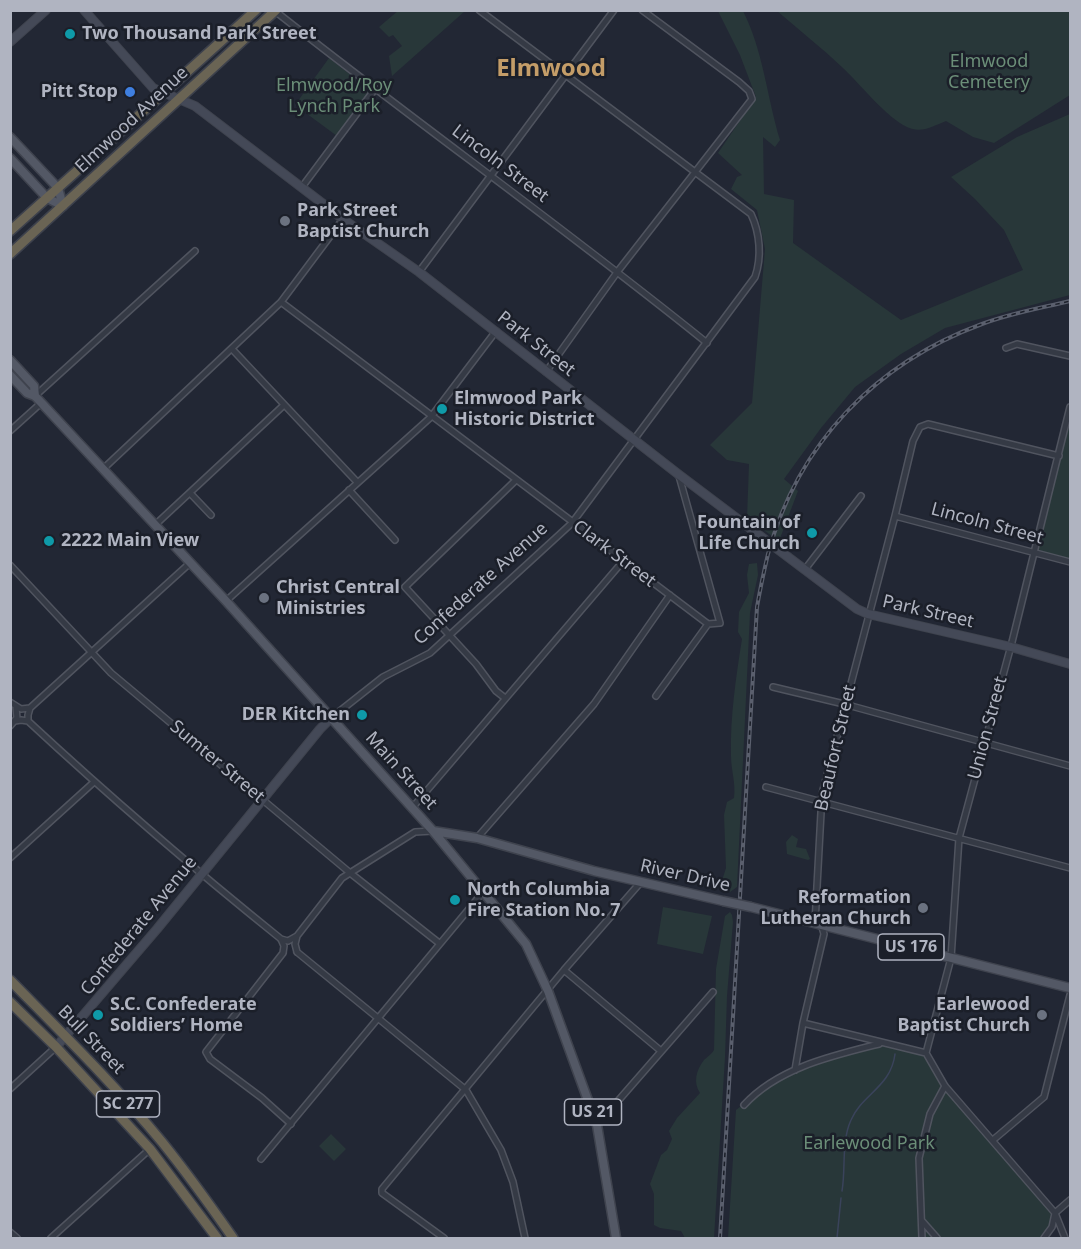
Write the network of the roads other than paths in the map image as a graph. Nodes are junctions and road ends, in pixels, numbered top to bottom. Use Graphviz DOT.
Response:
graph roads {
  1 [pos="46,10"];
  2 [pos="84,10"];
  3 [pos="256,10"];
  4 [pos="479,10"];
  5 [pos="614,10"];
  6 [pos="642,10"];
  7 [pos="275,11"];
  8 [pos="10,42"];
  9 [pos="567,74"];
  10 [pos="375,89"];
  11 [pos="163,94"];
  12 [pos="180,98"];
  13 [pos="10,137"];
  14 [pos="10,158"];
  15 [pos="696,172"];
  16 [pos="491,177"];
  17 [pos="302,187"];
  18 [pos="58,188"];
  19 [pos="47,198"];
  20 [pos="63,206"];
  21 [pos="343,219"];
  22 [pos="10,231"];
  23 [pos="195,251"];
  24 [pos="10,254"];
  25 [pos="419,272"];
  26 [pos="618,272"];
  27 [pos="281,302"];
  28 [pos="496,331"];
  29 [pos="708,343"];
  30 [pos="1006,348"];
  31 [pos="232,349"];
  32 [pos="1071,356"];
  33 [pos="10,360"];
  34 [pos="546,372"];
  35 [pos="10,375"];
  36 [pos="38,399"];
  37 [pos="284,405"];
  38 [pos="1071,407"];
  39 [pos="431,417"];
  40 [pos="10,431"];
  41 [pos="635,440"];
  42 [pos="1059,456"];
  43 [pos="103,470"];
  44 [pos="678,474"];
  45 [pos="516,480"];
  46 [pos="357,482"];
  47 [pos="349,490"];
  48 [pos="190,493"];
  49 [pos="861,496"];
  50 [pos="211,515"];
  51 [pos="895,516"];
  52 [pos="572,522"];
  53 [pos="155,525"];
  54 [pos="395,540"];
  55 [pos="1035,552"];
  56 [pos="624,560"];
  57 [pos="1071,562"];
  58 [pos="190,563"];
  59 [pos="10,565"];
  60 [pos="806,568"];
  61 [pos="670,595"];
  62 [pos="226,601"];
  63 [pos="868,614"];
  64 [pos="708,624"];
  65 [pos="450,636"];
  66 [pos="1011,647"];
  67 [pos="91,651"];
  68 [pos="1071,664"];
  69 [pos="773,687"];
  70 [pos="656,696"];
  71 [pos="505,698"];
  72 [pos="10,702"];
  73 [pos="844,704"];
  74 [pos="16,708"];
  75 [pos="30,708"];
  76 [pos="332,718"];
  77 [pos="28,721"];
  78 [pos="13,723"];
  79 [pos="985,743"];
  80 [pos="1071,766"];
  81 [pos="94,782"];
  82 [pos="766,787"];
  83 [pos="262,799"];
  84 [pos="821,801"];
  85 [pos="412,808"];
  86 [pos="433,831"];
  87 [pos="958,837"];
  88 [pos="477,838"];
  89 [pos="10,858"];
  90 [pos="1071,868"];
  91 [pos="349,872"];
  92 [pos="201,874"];
  93 [pos="640,883"];
  94 [pos="483,892"];
  95 [pos="815,923"];
  96 [pos="297,936"];
  97 [pos="281,939"];
  98 [pos="439,943"];
  99 [pos="297,952"];
  100 [pos="283,953"];
  101 [pos="951,958"];
  102 [pos="564,970"];
  103 [pos="10,980"];
  104 [pos="1071,988"];
  105 [pos="548,991"];
  106 [pos="712,992"];
  107 [pos="1071,995"];
  108 [pos="10,1002"];
  109 [pos="377,1018"];
  110 [pos="803,1023"];
  111 [pos="66,1037"];
  112 [pos="881,1043"];
  113 [pos="57,1047"];
  114 [pos="661,1051"];
  115 [pos="926,1053"];
  116 [pos="795,1070"];
  117 [pos="945,1086"];
  118 [pos="10,1089"];
  119 [pos="466,1090"];
  120 [pos="744,1105"];
  121 [pos="291,1124"];
  122 [pos="597,1125"];
  123 [pos="993,1140"];
  124 [pos="150,1149"];
  125 [pos="261,1159"];
  126 [pos="1071,1200"];
  127 [pos="1055,1213"];
  128 [pos="922,1221"];
  129 [pos="10,1232"];
  130 [pos="16,1239"];
  131 [pos="51,1239"];
  132 [pos="217,1239"];
  133 [pos="233,1239"];
  134 [pos="444,1239"];
  135 [pos="525,1239"];
  136 [pos="616,1239"];
  137 [pos="922,1239"];
  138 [pos="937,1239"];
  139 [pos="1044,1239"];
  140 [pos="1065,1239"];
  1 -- 8 [label="street"];
  2 -- 11 [label="street, Park Street"];
  3 -- 11 [label="highway, Elmwood Avenue"];
  4 -- 9 [label="street"];
  5 -- 9 [label="street"];
  6 -- 15 [label="street"];
  7 -- 10 [label="street, Lincoln Street"];
  7 -- 12 [label="highway, Elmwood Avenue"];
  9 -- 15 [label="street"];
  9 -- 16 [label="street"];
  10 -- 16 [label="street, Lincoln Street"];
  10 -- 17 [label="street"];
  11 -- 12 [label="street, Park Street"];
  11 -- 18 [label="highway, Elmwood Avenue"];
  12 -- 17 [label="street, Park Street"];
  12 -- 20 [label="highway, Elmwood Avenue"];
  13 -- 18 [label="main road"];
  14 -- 19 [label="main road"];
  15 -- 26 [label="street"];
  15 -- 29 [label="street, Confederate Avenue"];
  16 -- 25 [label="street"];
  16 -- 26 [label="street, Lincoln Street"];
  17 -- 21 [label="street, Park Street"];
  18 -- 19 [label="highway, Elmwood Avenue"];
  18 -- 20 [label="main road"];
  19 -- 20 [label="main road"];
  19 -- 22 [label="highway, Elmwood Avenue"];
  20 -- 24 [label="highway, Elmwood Avenue"];
  21 -- 25 [label="street, Park Street"];
  21 -- 27 [label="street"];
  23 -- 36 [label="street"];
  25 -- 28 [label="street, Park Street"];
  26 -- 29 [label="street, Lincoln Street"];
  26 -- 34 [label="street"];
  27 -- 31 [label="street"];
  27 -- 39 [label="street, Clark Street"];
  28 -- 34 [label="street, Park Street"];
  28 -- 39 [label="street"];
  29 -- 41 [label="street, Confederate Avenue"];
  30 -- 32 [label="street"];
  31 -- 37 [label="street"];
  31 -- 43 [label="street"];
  33 -- 36 [label="main road, Main Street / US 21"];
  34 -- 41 [label="street, Park Street"];
  35 -- 36 [label="main road, Main Street / US 21"];
  36 -- 40 [label="street"];
  36 -- 43 [label="main road, Main Street / US 21"];
  37 -- 46 [label="street"];
  37 -- 48 [label="street"];
  38 -- 42 [label="street, Union Street"];
  39 -- 45 [label="street, Clark Street"];
  39 -- 46 [label="street"];
  41 -- 44 [label="street, Park Street"];
  41 -- 52 [label="street, Confederate Avenue"];
  42 -- 51 [label="street, Beaufort Street"];
  42 -- 55 [label="street, Union Street"];
  43 -- 53 [label="main road, Main Street / US 21"];
  44 -- 60 [label="street, Park Street"];
  44 -- 64 [label="street"];
  45 -- 52 [label="street, Clark Street"];
  45 -- 65 [label="street"];
  46 -- 47 [label="street"];
  47 -- 54 [label="street"];
  47 -- 62 [label="street"];
  48 -- 50 [label="street"];
  48 -- 53 [label="street"];
  49 -- 60 [label="street"];
  51 -- 55 [label="street, Lincoln Street"];
  51 -- 63 [label="street, Beaufort Street"];
  52 -- 56 [label="street, Clark Street"];
  52 -- 65 [label="street, Confederate Avenue"];
  53 -- 58 [label="main road, Main Street / US 21"];
  55 -- 57 [label="street, Lincoln Street"];
  55 -- 66 [label="street, Union Street"];
  56 -- 61 [label="street, Clark Street"];
  56 -- 71 [label="street"];
  58 -- 62 [label="main road, Main Street / US 21"];
  58 -- 67 [label="street"];
  59 -- 67 [label="street, Sumter Street"];
  60 -- 63 [label="street, Park Street"];
  61 -- 64 [label="street, Clark Street"];
  61 -- 88 [label="street"];
  62 -- 76 [label="main road, Main Street / US 21"];
  63 -- 66 [label="street, Park Street"];
  63 -- 73 [label="street, Beaufort Street"];
  64 -- 70 [label="street"];
  65 -- 71 [label="street"];
  65 -- 76 [label="street, Confederate Avenue"];
  66 -- 68 [label="street, Park Street"];
  66 -- 79 [label="street, Union Street"];
  67 -- 75 [label="street"];
  67 -- 83 [label="street, Sumter Street"];
  69 -- 73 [label="street"];
  71 -- 85 [label="street"];
  72 -- 74 [label="street"];
  73 -- 79 [label="street"];
  73 -- 84 [label="street, Beaufort Street"];
  74 -- 75 [label="street"];
  74 -- 78 [label="street"];
  75 -- 77 [label="street"];
  76 -- 83 [label="street, Confederate Avenue"];
  76 -- 85 [label="main road, Main Street / US 21"];
  77 -- 78 [label="street"];
  77 -- 81 [label="street"];
  79 -- 80 [label="street"];
  79 -- 87 [label="street, Union Street"];
  81 -- 89 [label="street"];
  81 -- 92 [label="street"];
  82 -- 84 [label="street"];
  83 -- 91 [label="street, Sumter Street"];
  83 -- 92 [label="street, Confederate Avenue"];
  84 -- 87 [label="street"];
  84 -- 95 [label="street, Beaufort Street"];
  85 -- 86 [label="main road, Main Street / US 21"];
  86 -- 88 [label="main road, River Drive / US 176"];
  86 -- 91 [label="street"];
  86 -- 94 [label="main road, Main Street / US 21"];
  87 -- 90 [label="street"];
  87 -- 101 [label="street, Union Street"];
  88 -- 93 [label="main road, River Drive / US 176"];
  91 -- 96 [label="street"];
  91 -- 98 [label="street, Sumter Street"];
  92 -- 97 [label="street"];
  92 -- 111 [label="street, Confederate Avenue"];
  93 -- 95 [label="main road, River Drive / US 176, bridge"];
  93 -- 102 [label="street"];
  94 -- 98 [label="street"];
  94 -- 105 [label="main road, Main Street / US 21"];
  95 -- 101 [label="main road, River Drive / US 176"];
  95 -- 110 [label="street, Beaufort Street"];
  96 -- 97 [label="street"];
  96 -- 99 [label="street"];
  97 -- 100 [label="street"];
  98 -- 109 [label="street"];
  99 -- 100 [label="street"];
  99 -- 109 [label="street"];
  100 -- 121 [label="street"];
  101 -- 104 [label="main road, River Drive / US 176"];
  101 -- 115 [label="street, Union Street"];
  102 -- 105 [label="street"];
  102 -- 114 [label="street"];
  103 -- 111 [label="highway, Bull Street / SC 277"];
  105 -- 119 [label="street"];
  105 -- 122 [label="main road, Main Street / US 21"];
  106 -- 114 [label="street"];
  107 -- 123 [label="street"];
  108 -- 113 [label="highway, Bull Street / SC 277"];
  109 -- 119 [label="street"];
  109 -- 121 [label="street"];
  110 -- 112 [label="street"];
  110 -- 116 [label="street, Beaufort Street"];
  111 -- 113 [label="street, Confederate Avenue"];
  111 -- 133 [label="highway, Bull Street / SC 277"];
  112 -- 115 [label="street"];
  112 -- 116 [label="street"];
  113 -- 118 [label="street"];
  113 -- 124 [label="highway, Bull Street / SC 277"];
  114 -- 122 [label="street"];
  115 -- 117 [label="street"];
  116 -- 120 [label="street"];
  117 -- 123 [label="street"];
  117 -- 128 [label="street"];
  119 -- 134 [label="street"];
  119 -- 135 [label="street"];
  121 -- 125 [label="street"];
  122 -- 136 [label="main road, Main Street / US 21"];
  123 -- 127 [label="street"];
  124 -- 131 [label="street"];
  124 -- 132 [label="highway, Bull Street / SC 277"];
  126 -- 127 [label="street"];
  127 -- 139 [label="street"];
  127 -- 140 [label="street"];
  128 -- 137 [label="street"];
  128 -- 138 [label="street"];
  129 -- 130 [label="street"];
}
